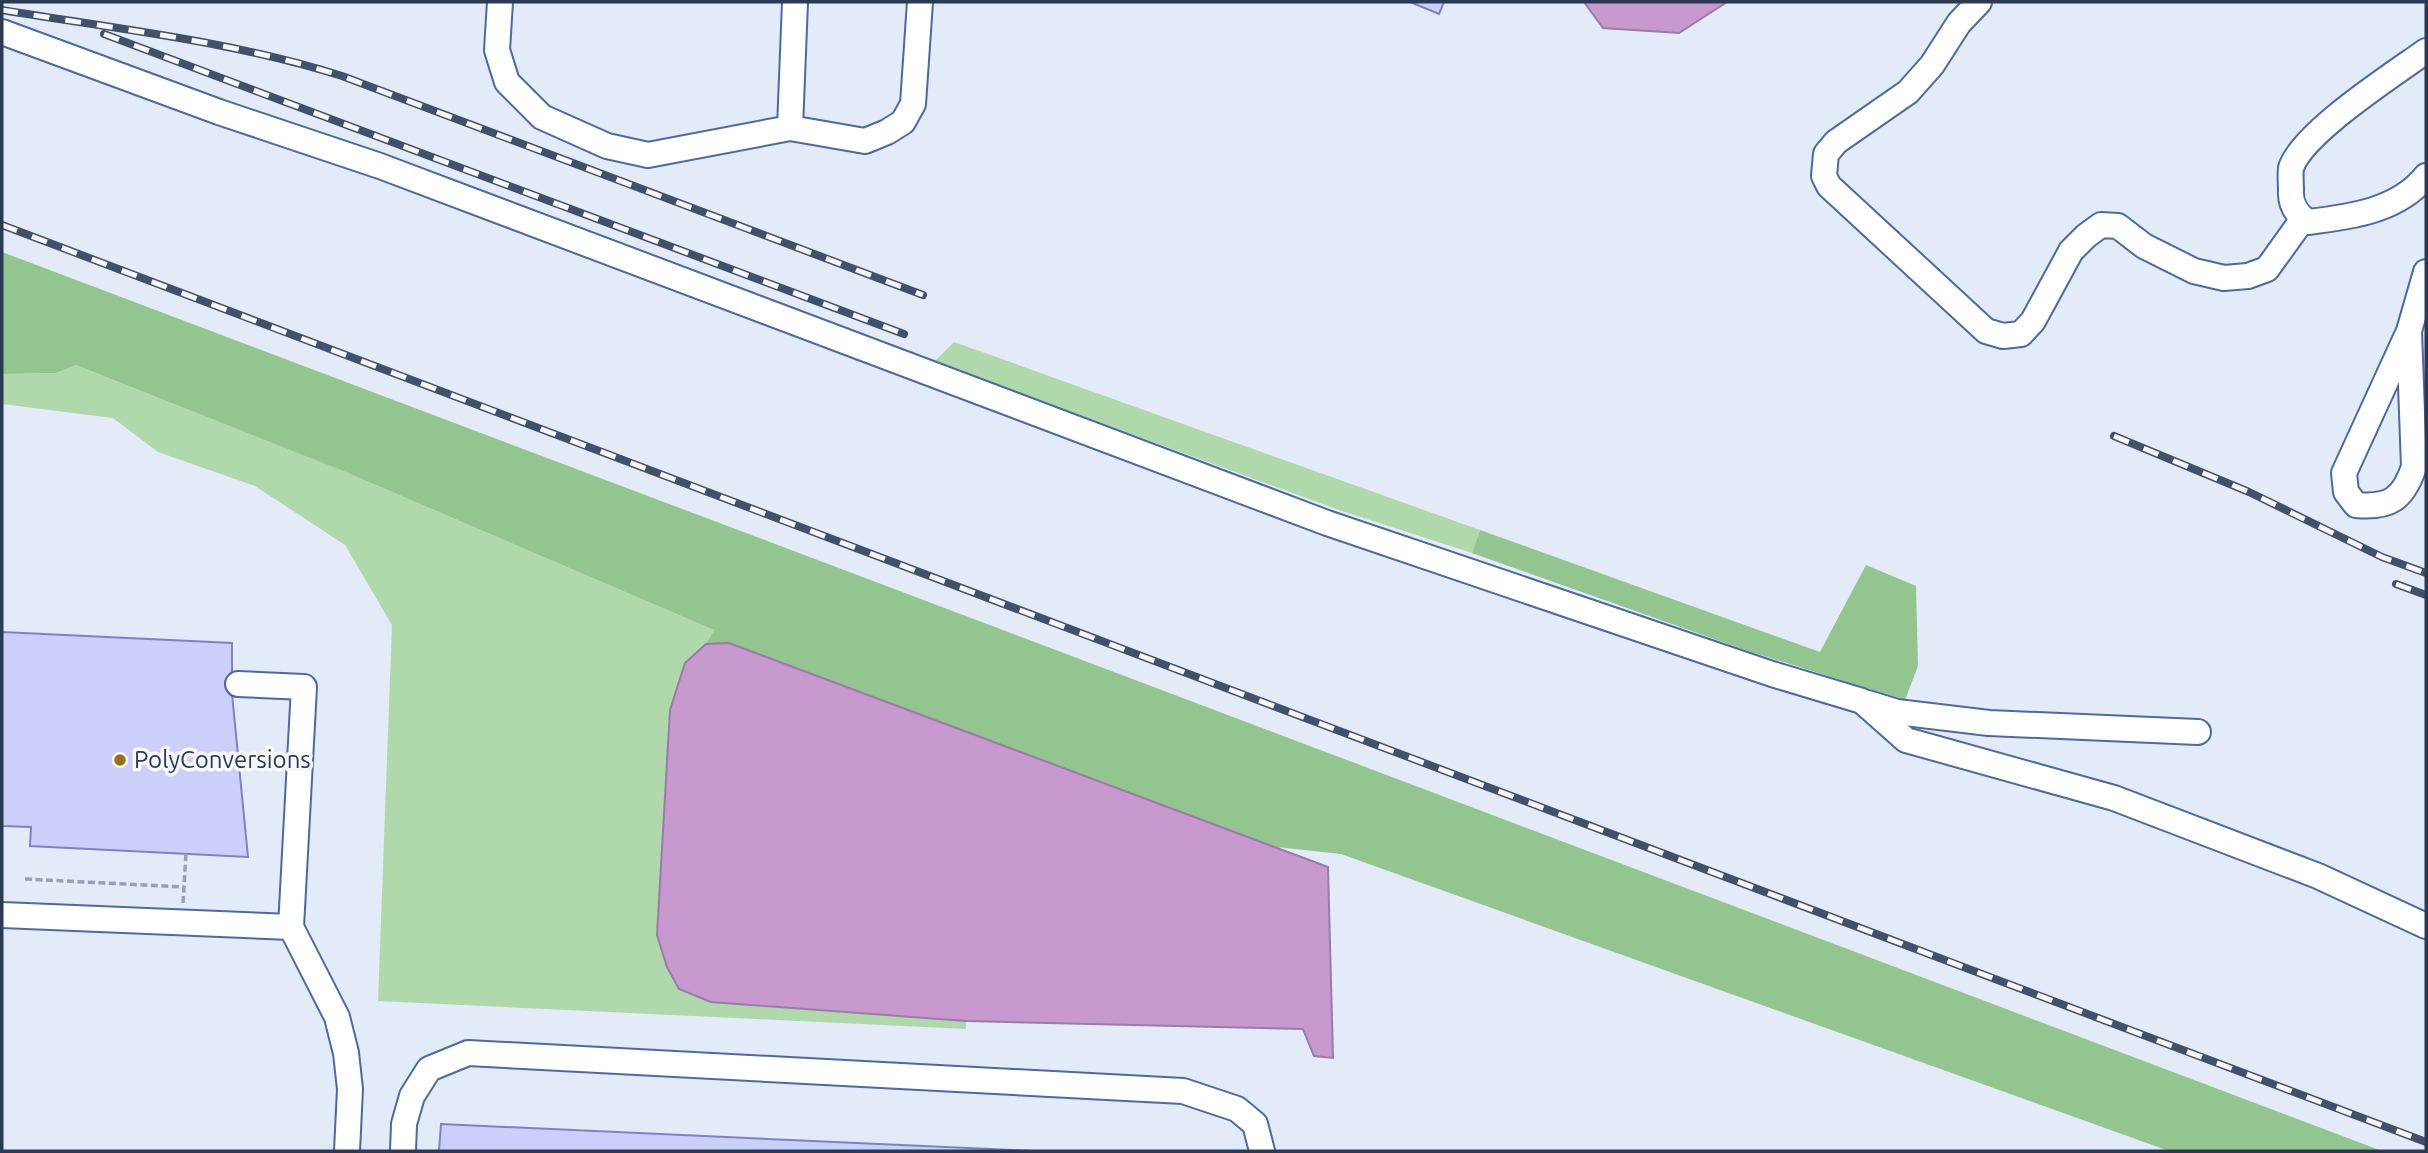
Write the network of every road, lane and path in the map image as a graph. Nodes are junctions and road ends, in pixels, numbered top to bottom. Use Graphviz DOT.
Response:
graph roads {
  1 [pos="500,2"];
  2 [pos="795,2"];
  3 [pos="920,2"];
  4 [pos="1979,2"];
  5 [pos="2,32"];
  6 [pos="2426,51"];
  7 [pos="790,128"];
  8 [pos="2426,176"];
  9 [pos="2303,219"];
  10 [pos="2426,272"];
  11 [pos="2409,331"];
  12 [pos="238,684"];
  13 [pos="1861,701"];
  14 [pos="2197,732"];
  15 [pos="186,854"];
  16 [pos="25,879"];
  17 [pos="184,887"];
  18 [pos="2,915"];
  19 [pos="182,923"];
  20 [pos="2426,926"];
  21 [pos="291,927"];
  22 [pos="347,1151"];
  23 [pos="403,1151"];
  24 [pos="1262,1151"];
  1 -- 7 [label="lane"];
  2 -- 7 [label="lane"];
  3 -- 7 [label="lane"];
  4 -- 9 [label="lane"];
  5 -- 13 [label="lane"];
  6 -- 9 [label="lane"];
  8 -- 9 [label="lane"];
  10 -- 11 [label="lane"];
  11 -- 11 [label="lane"];
  12 -- 21 [label="lane"];
  13 -- 14 [label="lane"];
  13 -- 20 [label="lane"];
  15 -- 17 [label="path"];
  16 -- 17 [label="path"];
  17 -- 19 [label="path"];
  18 -- 19 [label="lane"];
  19 -- 21 [label="lane"];
  21 -- 22 [label="lane"];
  23 -- 24 [label="lane"];
}
